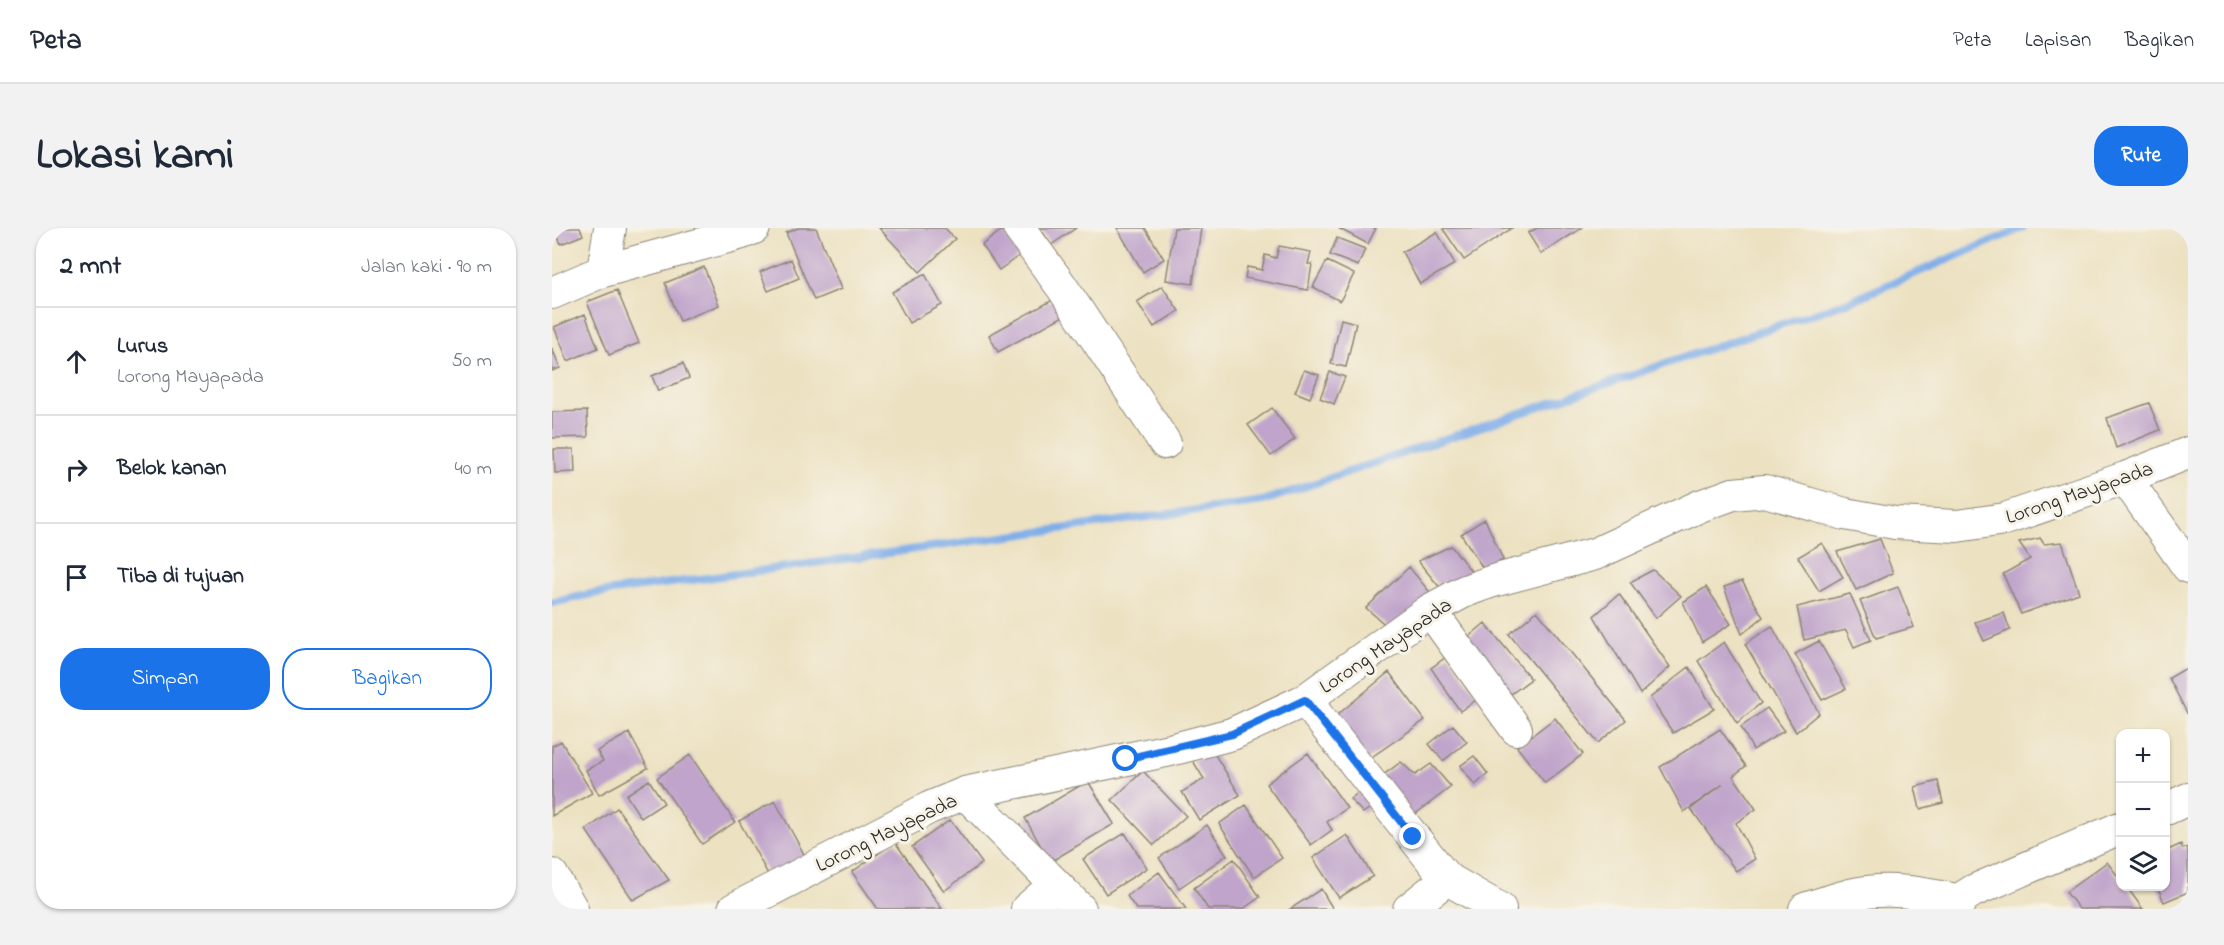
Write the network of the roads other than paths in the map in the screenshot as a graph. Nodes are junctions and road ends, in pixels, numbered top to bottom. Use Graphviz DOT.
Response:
graph roads {
  1 [pos="610,228"];
  2 [pos="754,228"];
  3 [pos="1019,228"];
  4 [pos="603,271"];
  5 [pos="552,293"];
  6 [pos="1165,443"];
  7 [pos="2188,453"];
  8 [pos="2125,478"];
  9 [pos="2188,567"];
  10 [pos="1430,610"];
  11 [pos="1305,700"];
  12 [pos="1516,729"];
  13 [pos="965,793"];
  14 [pos="2188,799"];
  15 [pos="2170,807"];
  16 [pos="2116,830"];
  17 [pos="552,875"];
  18 [pos="1446,878"];
  19 [pos="1054,885"];
  20 [pos="1958,905"];
  21 [pos="572,909"];
  22 [pos="734,909"];
  23 [pos="1027,909"];
  24 [pos="1080,909"];
  25 [pos="1409,909"];
  26 [pos="1500,909"];
  27 [pos="1805,909"];
  1 -- 4 [label="street"];
  2 -- 4 [label="street"];
  3 -- 6 [label="street"];
  4 -- 5 [label="street"];
  7 -- 8 [label="street, Lorong Mayapada"];
  8 -- 9 [label="street"];
  8 -- 10 [label="street, Lorong Mayapada"];
  10 -- 11 [label="street, Lorong Mayapada"];
  10 -- 12 [label="street"];
  11 -- 13 [label="street, Lorong Mayapada"];
  11 -- 18 [label="street"];
  13 -- 19 [label="street"];
  13 -- 22 [label="street, Lorong Mayapada"];
  14 -- 15 [label="street"];
  16 -- 20 [label="street"];
  17 -- 21 [label="street"];
  18 -- 25 [label="street"];
  18 -- 26 [label="street"];
  19 -- 23 [label="street"];
  19 -- 24 [label="street"];
  20 -- 27 [label="street"];
}
